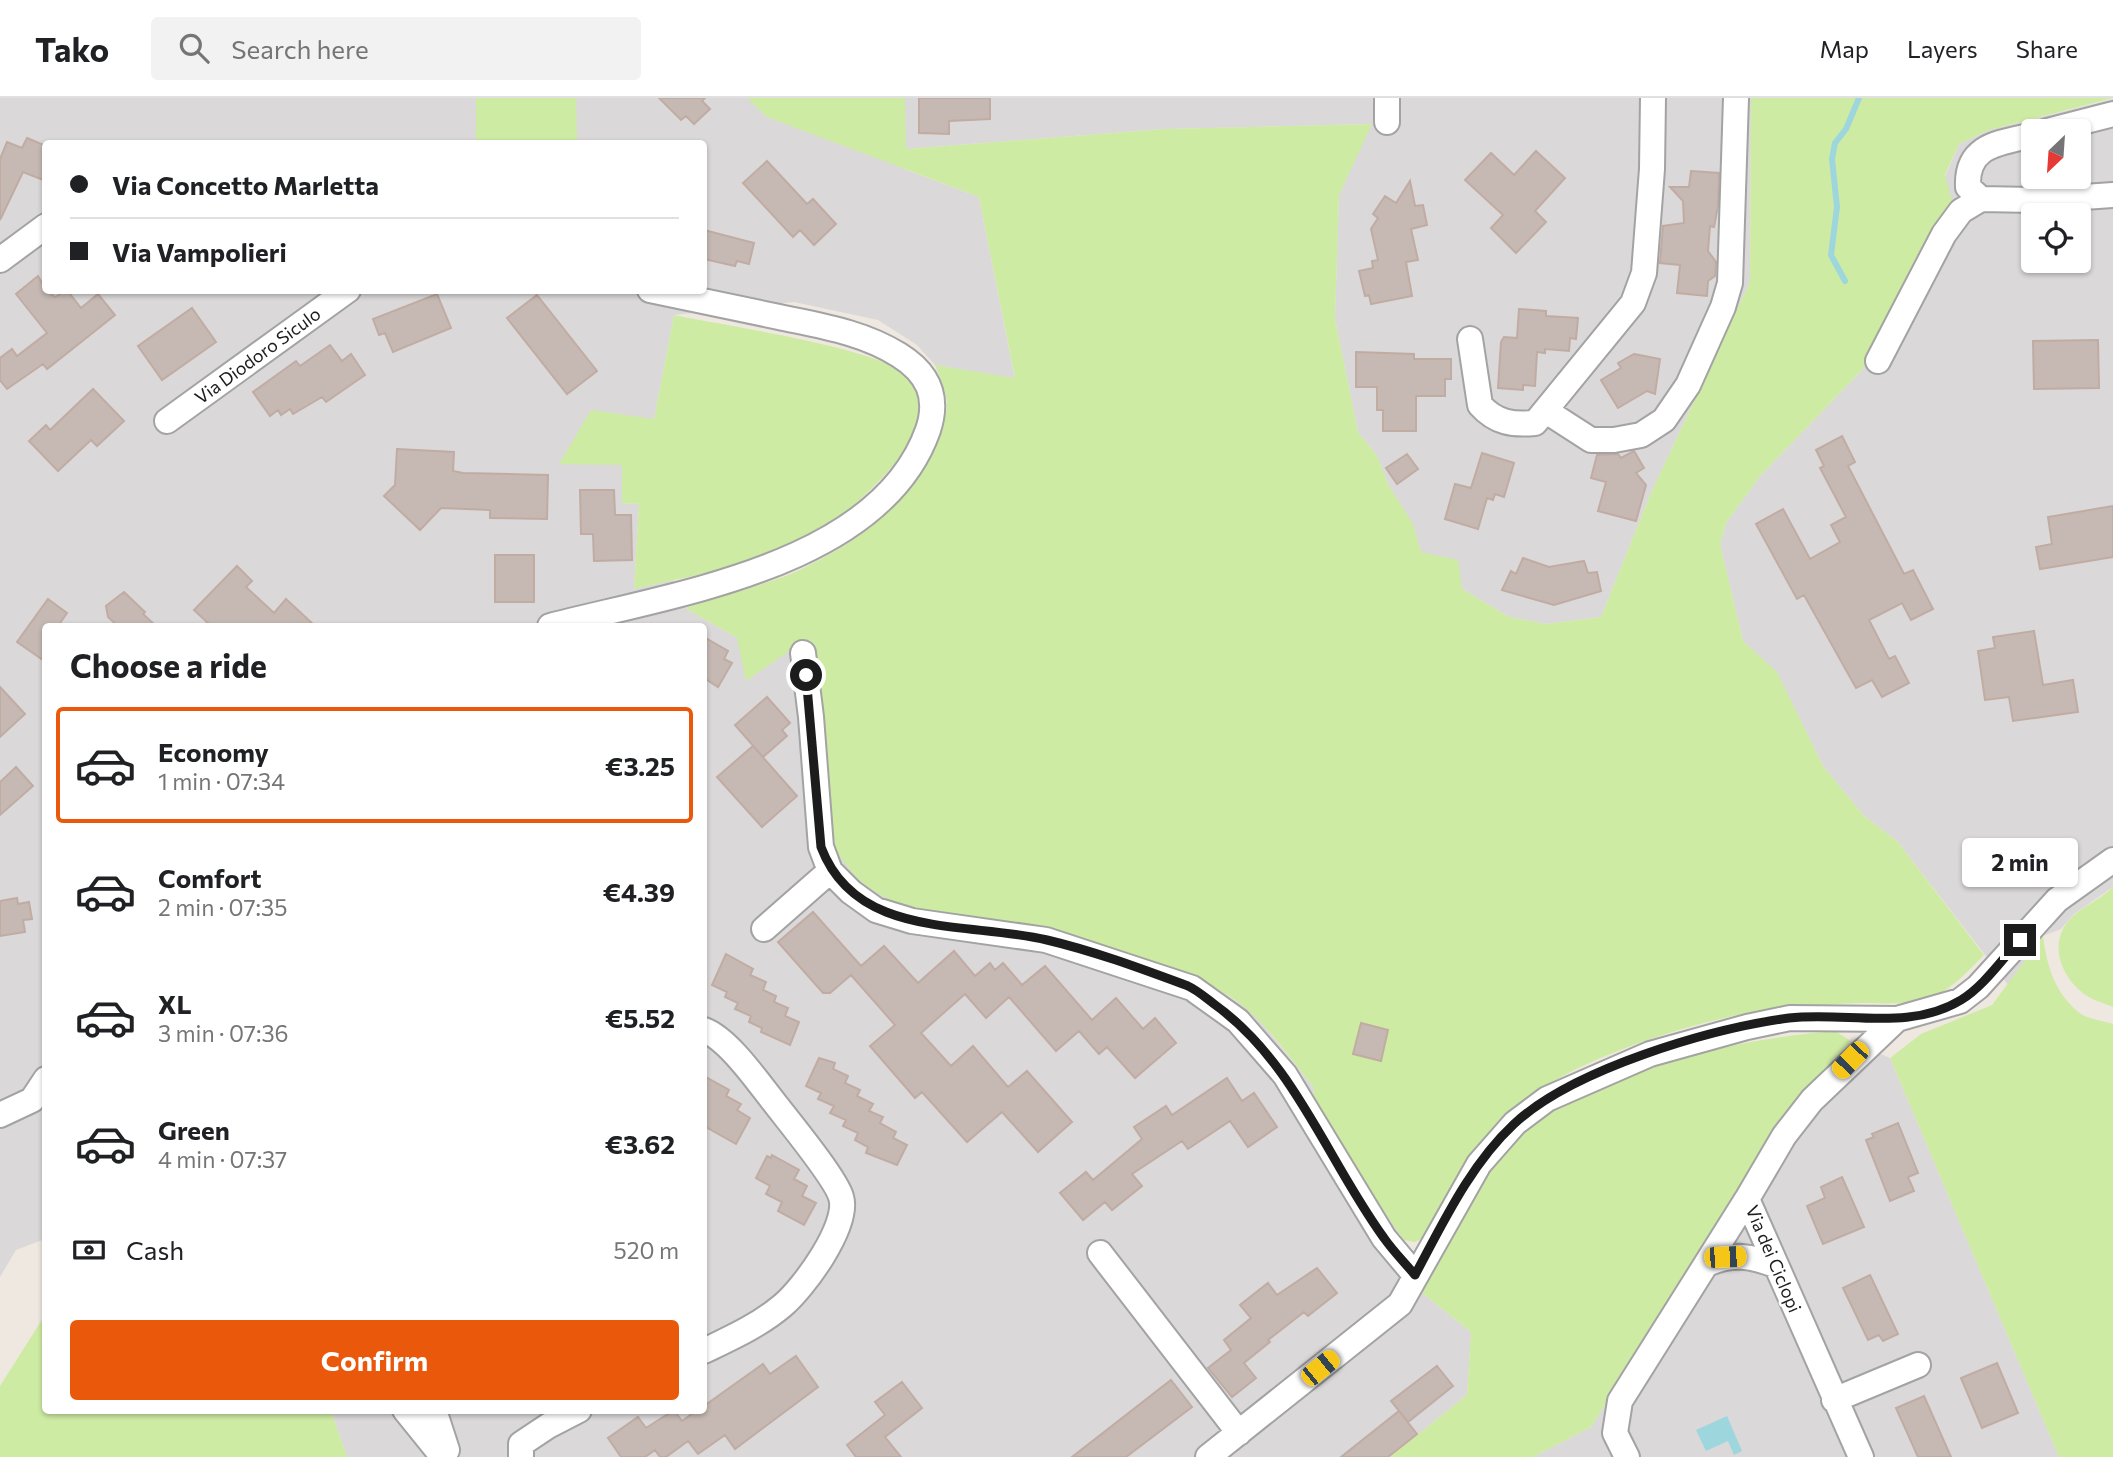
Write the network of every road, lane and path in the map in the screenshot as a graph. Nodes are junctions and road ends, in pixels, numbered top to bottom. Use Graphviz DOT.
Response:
graph roads {
  1 [pos="1653,98"];
  2 [pos="1736,98"];
  3 [pos="2113,114"];
  4 [pos="2091,120"];
  5 [pos="2021,138"];
  6 [pos="2113,195"];
  7 [pos="1981,199"];
  8 [pos="42,229"];
  9 [pos="0,260"];
  10 [pos="342,294"];
  11 [pos="669,294"];
  12 [pos="1470,339"];
  13 [pos="1878,361"];
  14 [pos="1546,411"];
  15 [pos="167,421"];
  16 [pos="561,623"];
  17 [pos="803,653"];
  18 [pos="2113,860"];
  19 [pos="830,871"];
  20 [pos="764,929"];
  21 [pos="1897,1019"];
  22 [pos="707,1033"];
  23 [pos="42,1085"];
  24 [pos="0,1115"];
  25 [pos="1747,1199"];
  26 [pos="1100,1253"];
  27 [pos="1709,1263"];
  28 [pos="1775,1265"];
  29 [pos="1415,1275"];
  30 [pos="707,1350"];
  31 [pos="1918,1365"];
  32 [pos="1834,1400"];
  33 [pos="408,1414"];
  34 [pos="435,1414"];
  35 [pos="571,1414"];
  36 [pos="1239,1433"];
  37 [pos="443,1457"];
  38 [pos="450,1457"];
  39 [pos="521,1457"];
  40 [pos="1208,1457"];
  41 [pos="1627,1457"];
  42 [pos="1861,1457"];
  1 -- 14 [label="street"];
  2 -- 14 [label="street"];
  3 -- 4 [label="street"];
  5 -- 7 [label="street"];
  6 -- 7 [label="street"];
  7 -- 13 [label="street"];
  8 -- 9 [label="street"];
  10 -- 15 [label="street, Via Diodoro Siculo"];
  11 -- 16 [label="street"];
  12 -- 14 [label="street"];
  17 -- 19 [label="street"];
  18 -- 21 [label="street"];
  19 -- 20 [label="street"];
  19 -- 29 [label="street"];
  21 -- 25 [label="street, Via dei Ciclopi"];
  21 -- 29 [label="street"];
  22 -- 30 [label="street"];
  23 -- 24 [label="street"];
  25 -- 27 [label="street"];
  25 -- 28 [label="street, Via dei Ciclopi"];
  26 -- 36 [label="street"];
  27 -- 28 [label="street"];
  27 -- 41 [label="street"];
  28 -- 32 [label="street, Via dei Ciclopi"];
  29 -- 36 [label="street"];
  31 -- 32 [label="street"];
  32 -- 42 [label="street, Via dei Ciclopi"];
  33 -- 37 [label="street"];
  34 -- 38 [label="street"];
  35 -- 39 [label="street"];
  36 -- 40 [label="street"];
}
